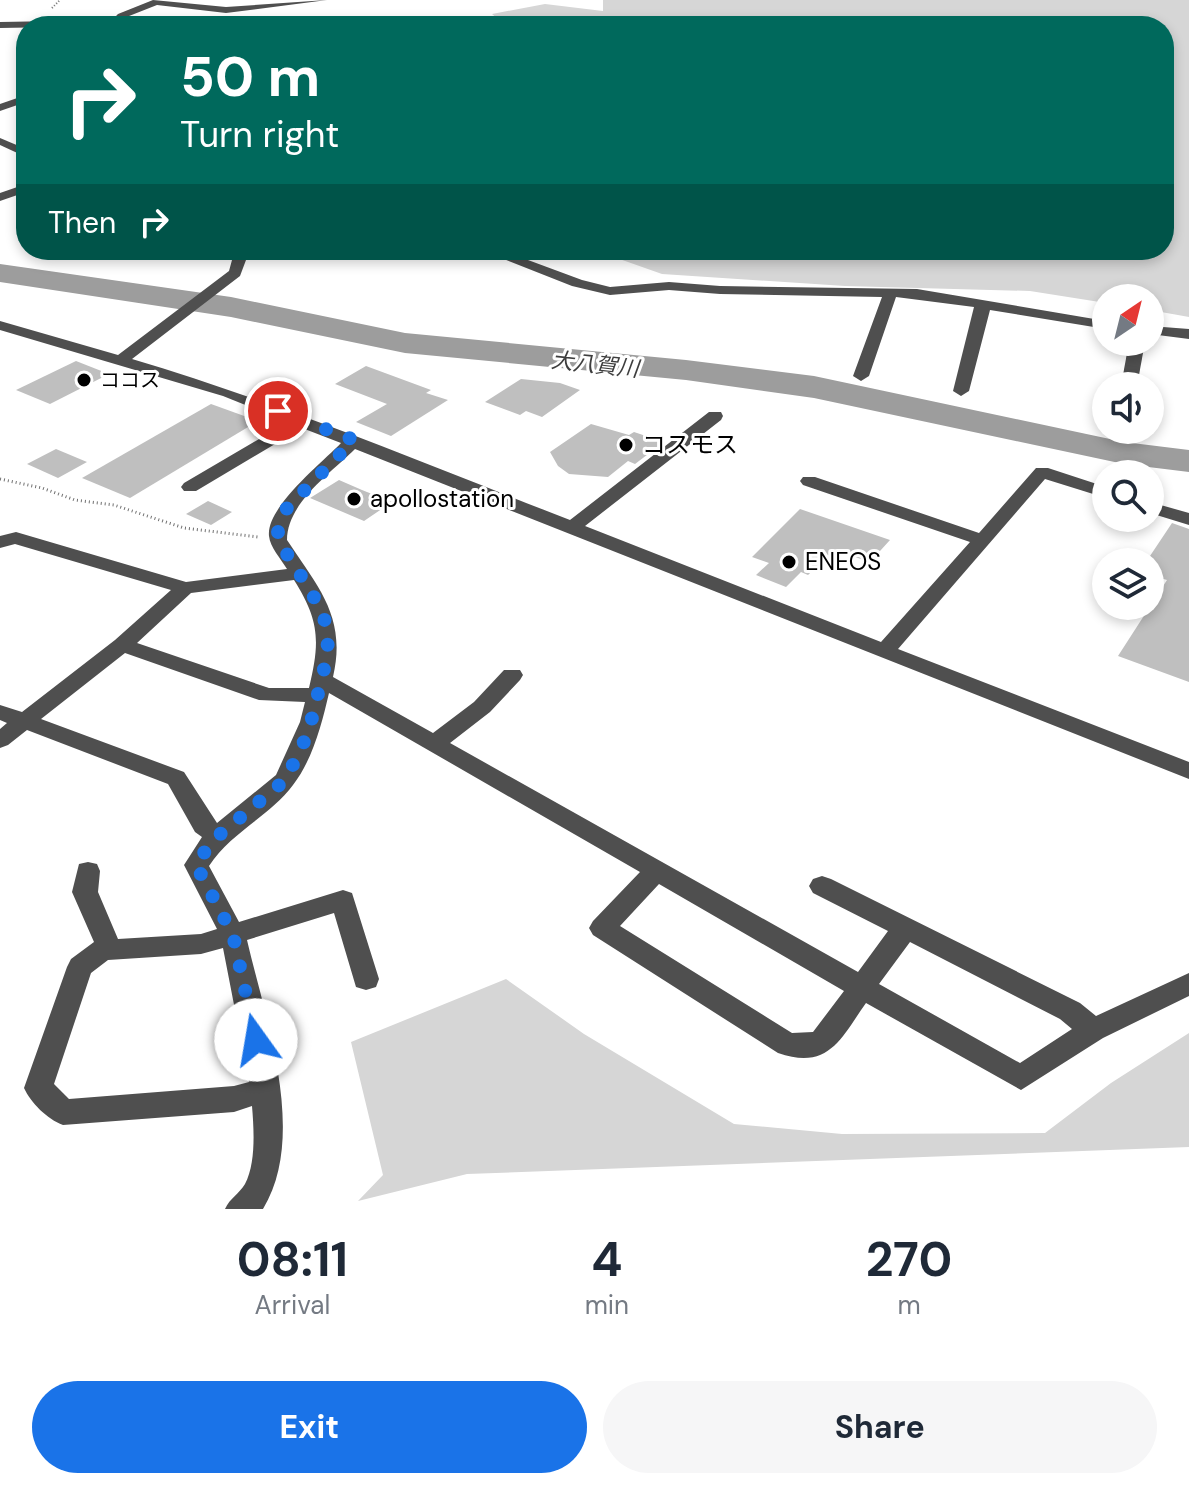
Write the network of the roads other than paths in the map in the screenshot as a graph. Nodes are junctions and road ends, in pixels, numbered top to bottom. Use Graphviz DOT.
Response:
graph roads {
  1 [pos="323,0"];
  2 [pos="121,16"];
  3 [pos="239,260"];
  4 [pos="515,260"];
  5 [pos="891,292"];
  6 [pos="980,303"];
  7 [pos="1092,323"];
  8 [pos="0,325"];
  9 [pos="1164,331"];
  10 [pos="1189,334"];
  11 [pos="120,361"];
  12 [pos="861,376"];
  13 [pos="961,391"];
  14 [pos="715,416"];
  15 [pos="303,420"];
  16 [pos="354,440"];
  17 [pos="809,481"];
  18 [pos="190,487"];
  19 [pos="1092,488"];
  20 [pos="1164,511"];
  21 [pos="1189,519"];
  22 [pos="573,527"];
  23 [pos="982,540"];
  24 [pos="0,542"];
  25 [pos="299,573"];
  26 [pos="185,588"];
  27 [pos="122,645"];
  28 [pos="885,651"];
  29 [pos="512,675"];
  30 [pos="319,687"];
  31 [pos="0,712"];
  32 [pos="25,720"];
  33 [pos="0,740"];
  34 [pos="435,743"];
  35 [pos="1189,771"];
  36 [pos="218,836"];
  37 [pos="657,870"];
  38 [pos="88,871"];
  39 [pos="822,886"];
  40 [pos="908,929"];
  41 [pos="233,935"];
  42 [pos="110,949"];
  43 [pos="366,979"];
  44 [pos="1189,984"];
  45 [pos="861,987"];
  46 [pos="1093,1030"];
  47 [pos="265,1090"];
  48 [pos="241,1209"];
  1 -- 2 [label="street"];
  3 -- 11 [label="street"];
  4 -- 5 [label="street"];
  5 -- 6 [label="street"];
  5 -- 12 [label="street"];
  6 -- 7 [label="street"];
  6 -- 13 [label="street"];
  8 -- 11 [label="street"];
  9 -- 10 [label="street"];
  11 -- 15 [label="street"];
  14 -- 22 [label="street"];
  15 -- 16 [label="street"];
  15 -- 18 [label="street"];
  16 -- 22 [label="street"];
  16 -- 25 [label="street"];
  17 -- 23 [label="street"];
  19 -- 23 [label="street"];
  20 -- 21 [label="street"];
  22 -- 28 [label="street"];
  23 -- 28 [label="street"];
  24 -- 26 [label="street"];
  25 -- 26 [label="street"];
  25 -- 30 [label="street"];
  26 -- 27 [label="street"];
  27 -- 30 [label="street"];
  27 -- 32 [label="street"];
  28 -- 35 [label="street"];
  29 -- 34 [label="street"];
  30 -- 34 [label="street"];
  30 -- 36 [label="street"];
  31 -- 32 [label="street"];
  32 -- 33 [label="street"];
  32 -- 36 [label="street"];
  34 -- 37 [label="street"];
  36 -- 41 [label="street"];
  37 -- 45 [label="street"];
  37 -- 45 [label="street"];
  38 -- 42 [label="street"];
  39 -- 40 [label="street"];
  40 -- 45 [label="street"];
  40 -- 46 [label="street"];
  41 -- 42 [label="street"];
  41 -- 43 [label="street"];
  41 -- 47 [label="street"];
  42 -- 47 [label="street"];
  44 -- 46 [label="street"];
  45 -- 46 [label="street"];
  47 -- 48 [label="street"];
}
